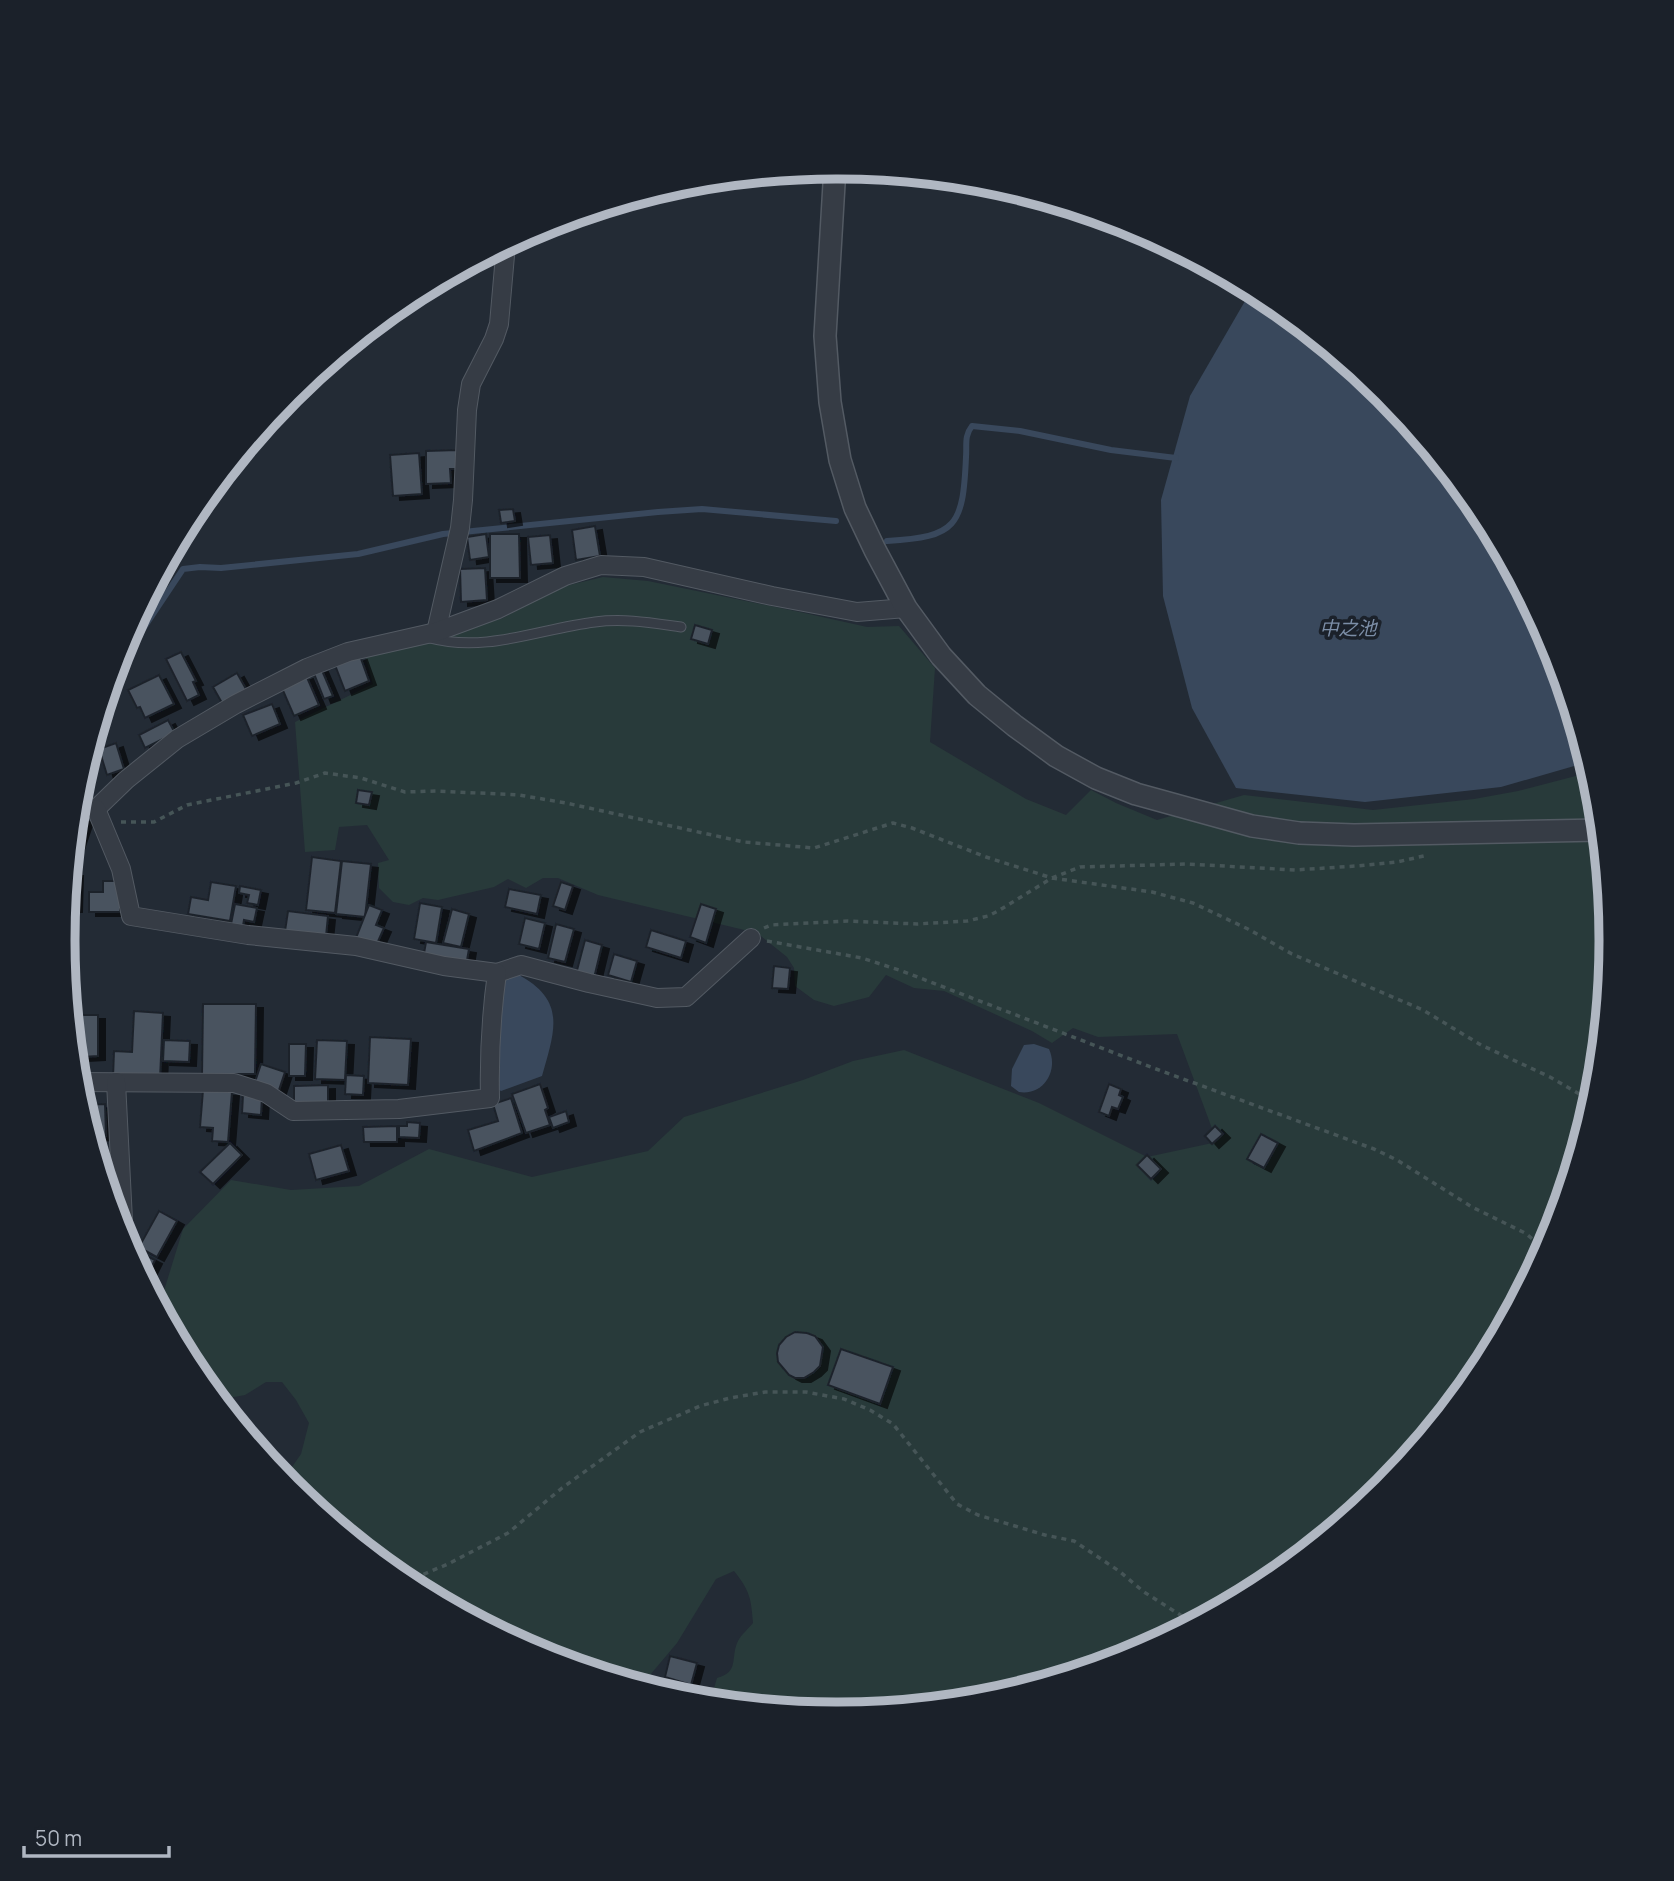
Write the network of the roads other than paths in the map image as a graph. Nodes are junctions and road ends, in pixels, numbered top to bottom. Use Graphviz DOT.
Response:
graph roads {
  1 [pos="834,179"];
  2 [pos="505,255"];
  3 [pos="906,608"];
  4 [pos="681,627"];
  5 [pos="429,634"];
  6 [pos="88,807"];
  7 [pos="96,809"];
  8 [pos="1590,830"];
  9 [pos="751,938"];
  10 [pos="497,973"];
  11 [pos="89,1082"];
  12 [pos="116,1082"];
  13 [pos="122,1202"];
  1 -- 3 [label="street"];
  2 -- 5 [label="street"];
  3 -- 5 [label="street"];
  3 -- 8 [label="street"];
  4 -- 5 [label="lane"];
  5 -- 7 [label="street"];
  6 -- 7 [label="street"];
  7 -- 10 [label="street"];
  9 -- 10 [label="street"];
  10 -- 12 [label="street"];
  11 -- 12 [label="street"];
  12 -- 13 [label="street"];
}
